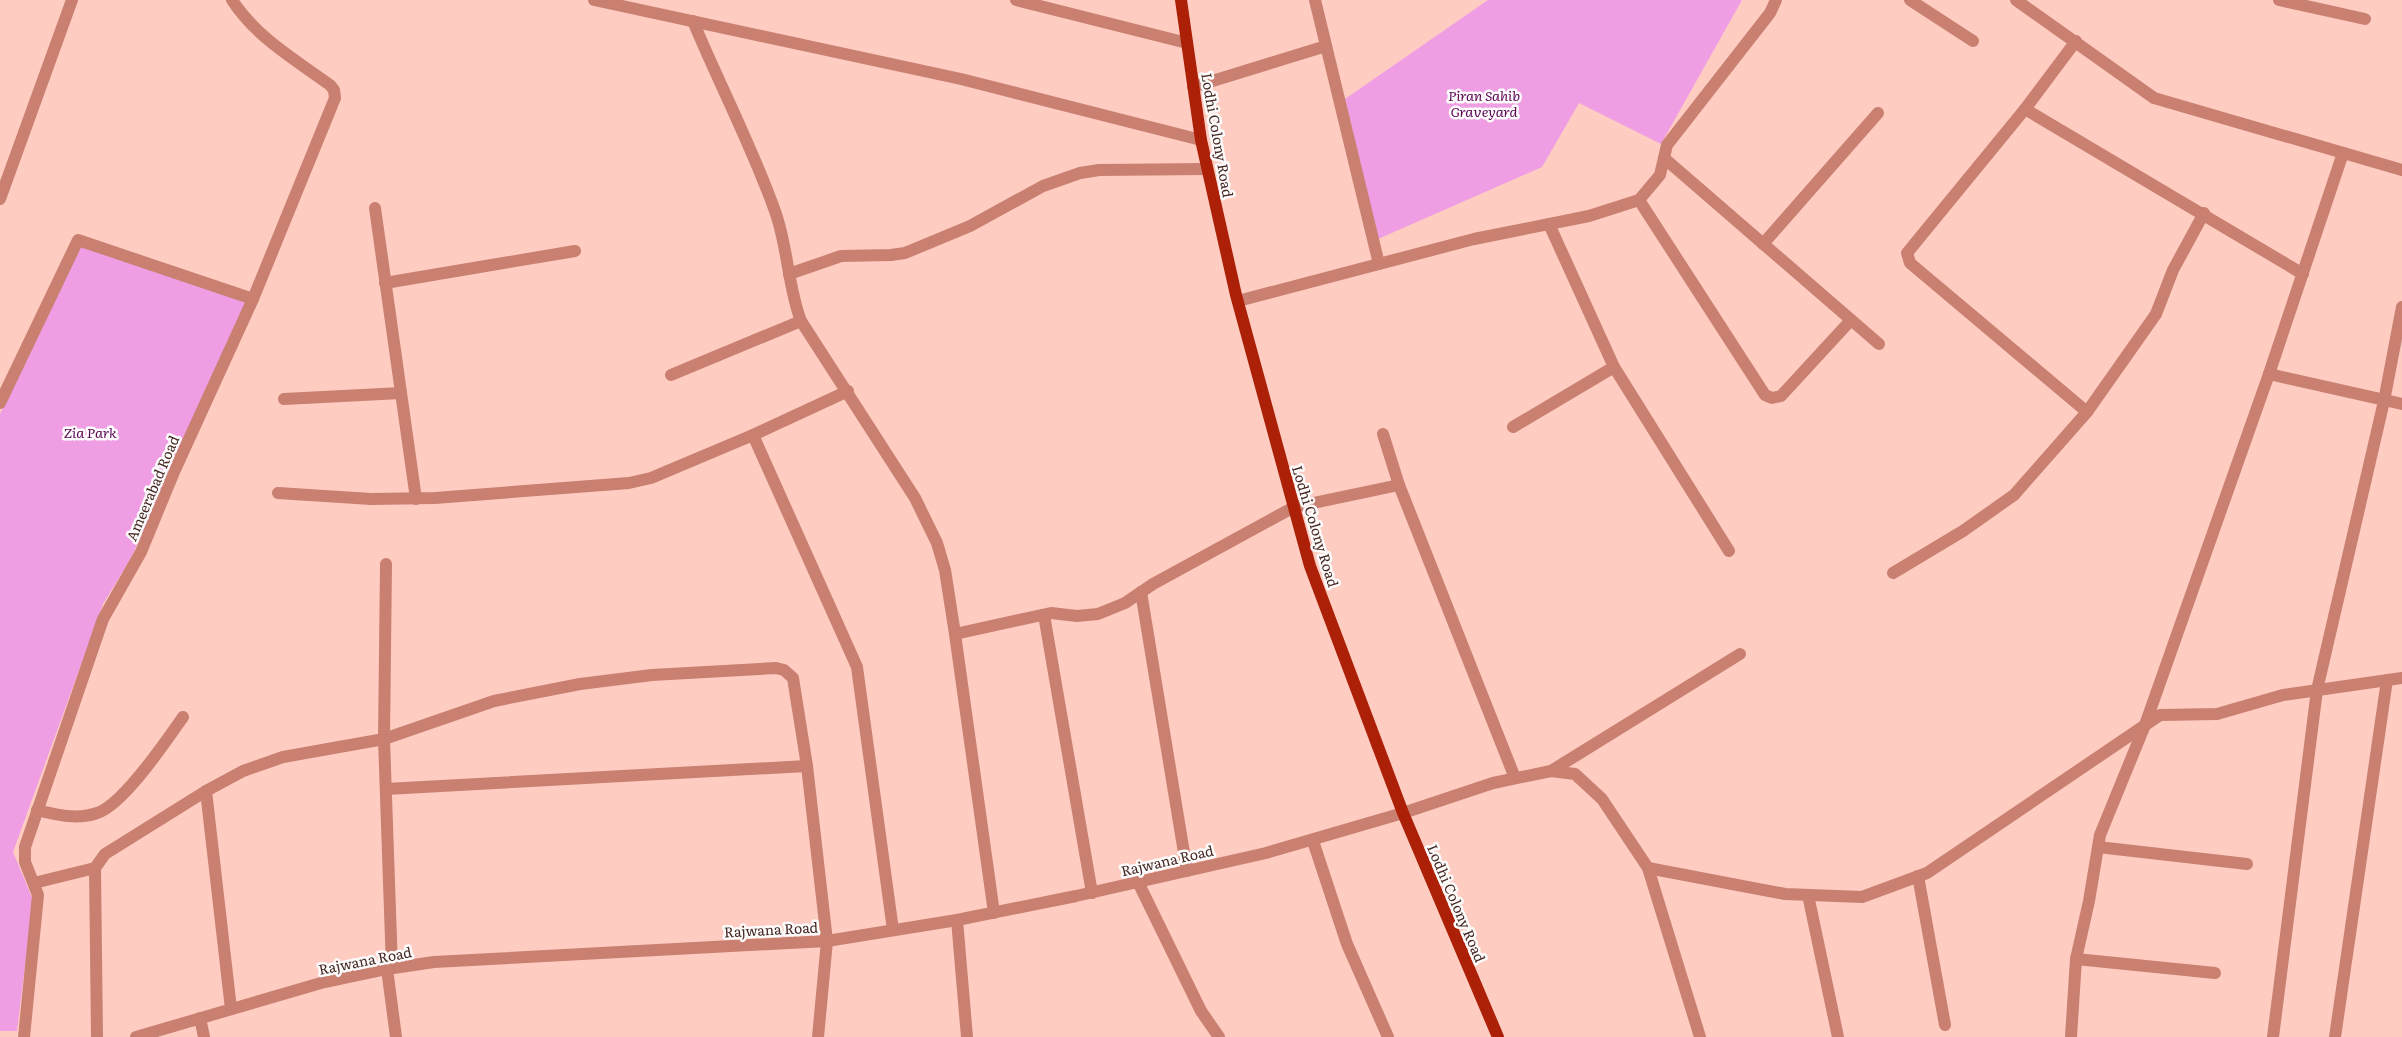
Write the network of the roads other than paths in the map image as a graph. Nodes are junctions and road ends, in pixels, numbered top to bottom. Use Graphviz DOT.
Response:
graph roads {
  1 [pos="72,0"];
  2 [pos="232,0"];
  3 [pos="594,0"];
  4 [pos="1016,0"];
  5 [pos="1181,0"];
  6 [pos="1315,0"];
  7 [pos="1776,0"];
  8 [pos="1910,0"];
  9 [pos="2016,0"];
  10 [pos="2279,0"];
  11 [pos="2365,19"];
  12 [pos="692,21"];
  13 [pos="1973,41"];
  14 [pos="2076,41"];
  15 [pos="1187,44"];
  16 [pos="1326,46"];
  17 [pos="1193,87"];
  18 [pos="2025,109"];
  19 [pos="1878,113"];
  20 [pos="1201,140"];
  21 [pos="2343,153"];
  22 [pos="1664,158"];
  23 [pos="1207,169"];
  24 [pos="2402,170"];
  25 [pos="0,199"];
  26 [pos="1639,200"];
  27 [pos="375,208"];
  28 [pos="2204,213"];
  29 [pos="1549,224"];
  30 [pos="1763,244"];
  31 [pos="575,251"];
  32 [pos="1379,264"];
  33 [pos="789,274"];
  34 [pos="2303,274"];
  35 [pos="385,283"];
  36 [pos="253,299"];
  37 [pos="1238,301"];
  38 [pos="2402,307"];
  39 [pos="1851,320"];
  40 [pos="801,321"];
  41 [pos="1879,344"];
  42 [pos="1614,367"];
  43 [pos="2269,374"];
  44 [pos="671,375"];
  45 [pos="848,391"];
  46 [pos="401,393"];
  47 [pos="284,399"];
  48 [pos="2384,401"];
  49 [pos="0,403"];
  50 [pos="2402,404"];
  51 [pos="2087,412"];
  52 [pos="1513,427"];
  53 [pos="1383,434"];
  54 [pos="753,435"];
  55 [pos="1399,485"];
  56 [pos="278,493"];
  57 [pos="416,499"];
  58 [pos="1294,507"];
  59 [pos="1729,551"];
  60 [pos="386,564"];
  61 [pos="1893,573"];
  62 [pos="1141,592"];
  63 [pos="1044,615"];
  64 [pos="955,634"];
  65 [pos="1740,654"];
  66 [pos="2402,678"];
  67 [pos="2387,680"];
  68 [pos="2317,690"];
  69 [pos="183,717"];
  70 [pos="2145,726"];
  71 [pos="384,739"];
  72 [pos="807,766"];
  73 [pos="1551,771"];
  74 [pos="1515,778"];
  75 [pos="386,789"];
  76 [pos="206,791"];
  77 [pos="37,810"];
  78 [pos="1403,813"];
  79 [pos="1313,841"];
  80 [pos="2098,847"];
  81 [pos="2247,864"];
  82 [pos="95,868"];
  83 [pos="1648,868"];
  84 [pos="1187,871"];
  85 [pos="1918,876"];
  86 [pos="1138,882"];
  87 [pos="34,883"];
  88 [pos="1092,893"];
  89 [pos="1808,895"];
  90 [pos="994,913"];
  91 [pos="957,920"];
  92 [pos="893,930"];
  93 [pos="827,941"];
  94 [pos="2076,959"];
  95 [pos="389,968"];
  96 [pos="2215,973"];
  97 [pos="231,1009"];
  98 [pos="200,1018"];
  99 [pos="1945,1026"];
  100 [pos="24,1037"];
  101 [pos="97,1037"];
  102 [pos="136,1037"];
  103 [pos="204,1037"];
  104 [pos="396,1037"];
  105 [pos="818,1037"];
  106 [pos="967,1037"];
  107 [pos="1218,1037"];
  108 [pos="1388,1037"];
  109 [pos="1498,1037"];
  110 [pos="1700,1037"];
  111 [pos="1838,1037"];
  112 [pos="2071,1037"];
  113 [pos="2273,1037"];
  114 [pos="2335,1037"];
  1 -- 25 [label="street"];
  2 -- 36 [label="street, Ameerabad Road"];
  3 -- 12 [label="street"];
  4 -- 15 [label="street"];
  5 -- 15 [label="main road, Lodhi Colony Road"];
  6 -- 16 [label="street"];
  7 -- 22 [label="street"];
  8 -- 13 [label="street"];
  9 -- 14 [label="street"];
  10 -- 11 [label="street"];
  12 -- 20 [label="street"];
  12 -- 33 [label="street"];
  14 -- 18 [label="street"];
  14 -- 21 [label="street"];
  15 -- 17 [label="main road, Lodhi Colony Road"];
  16 -- 17 [label="street"];
  16 -- 32 [label="street"];
  17 -- 20 [label="main road, Lodhi Colony Road"];
  18 -- 28 [label="street"];
  18 -- 51 [label="street"];
  19 -- 30 [label="street"];
  20 -- 23 [label="main road, Lodhi Colony Road"];
  21 -- 24 [label="street"];
  21 -- 34 [label="street"];
  22 -- 26 [label="street"];
  22 -- 30 [label="street"];
  23 -- 33 [label="street"];
  23 -- 37 [label="main road, Lodhi Colony Road"];
  26 -- 29 [label="street"];
  26 -- 39 [label="street"];
  27 -- 35 [label="street"];
  28 -- 34 [label="street"];
  28 -- 51 [label="street"];
  29 -- 32 [label="street"];
  29 -- 42 [label="street"];
  30 -- 39 [label="street"];
  31 -- 35 [label="street"];
  32 -- 37 [label="street"];
  33 -- 40 [label="street"];
  34 -- 43 [label="street"];
  35 -- 46 [label="street"];
  36 -- 49 [label="street"];
  36 -- 77 [label="street, Ameerabad Road"];
  37 -- 58 [label="main road, Lodhi Colony Road"];
  38 -- 48 [label="street"];
  39 -- 41 [label="street"];
  40 -- 44 [label="street"];
  40 -- 45 [label="street"];
  42 -- 52 [label="street"];
  42 -- 59 [label="street"];
  43 -- 48 [label="street"];
  43 -- 70 [label="street"];
  45 -- 54 [label="street"];
  45 -- 64 [label="street"];
  46 -- 47 [label="street"];
  46 -- 57 [label="street"];
  48 -- 50 [label="street"];
  48 -- 68 [label="street"];
  51 -- 61 [label="street"];
  53 -- 55 [label="street"];
  54 -- 57 [label="street"];
  54 -- 92 [label="street"];
  55 -- 58 [label="street"];
  55 -- 74 [label="street"];
  56 -- 57 [label="street"];
  58 -- 62 [label="street"];
  58 -- 78 [label="main road, Lodhi Colony Road"];
  60 -- 71 [label="street"];
  62 -- 63 [label="street"];
  62 -- 84 [label="street"];
  63 -- 64 [label="street"];
  63 -- 88 [label="street"];
  64 -- 90 [label="street"];
  65 -- 73 [label="street"];
  66 -- 67 [label="street"];
  67 -- 68 [label="street"];
  67 -- 114 [label="street"];
  68 -- 70 [label="street"];
  68 -- 113 [label="street"];
  69 -- 77 [label="street"];
  70 -- 80 [label="street"];
  70 -- 85 [label="street"];
  71 -- 72 [label="street"];
  71 -- 75 [label="street"];
  71 -- 76 [label="street"];
  72 -- 75 [label="street"];
  72 -- 93 [label="street"];
  73 -- 74 [label="street, Rajwana Road"];
  73 -- 83 [label="street"];
  74 -- 78 [label="street, Rajwana Road"];
  75 -- 95 [label="street"];
  76 -- 82 [label="street"];
  76 -- 97 [label="street"];
  77 -- 87 [label="street, Ameerabad Road"];
  78 -- 79 [label="street, Rajwana Road"];
  78 -- 109 [label="main road, Lodhi Colony Road"];
  79 -- 84 [label="street, Rajwana Road"];
  79 -- 108 [label="street"];
  80 -- 81 [label="street"];
  80 -- 94 [label="street"];
  82 -- 87 [label="street"];
  82 -- 101 [label="street"];
  83 -- 89 [label="street"];
  83 -- 110 [label="street"];
  84 -- 86 [label="street, Rajwana Road"];
  85 -- 89 [label="street"];
  85 -- 99 [label="street"];
  86 -- 88 [label="street, Rajwana Road"];
  86 -- 107 [label="street"];
  87 -- 100 [label="street, Ameerabad Road"];
  88 -- 90 [label="street, Rajwana Road"];
  89 -- 111 [label="street"];
  90 -- 91 [label="street, Rajwana Road"];
  91 -- 92 [label="street, Rajwana Road"];
  91 -- 106 [label="street"];
  92 -- 93 [label="street, Rajwana Road"];
  93 -- 95 [label="street, Rajwana Road"];
  93 -- 105 [label="street"];
  94 -- 96 [label="street"];
  94 -- 112 [label="street"];
  95 -- 97 [label="street, Rajwana Road"];
  95 -- 104 [label="street"];
  97 -- 98 [label="street, Rajwana Road"];
  98 -- 102 [label="street, Rajwana Road"];
  98 -- 103 [label="street"];
}
